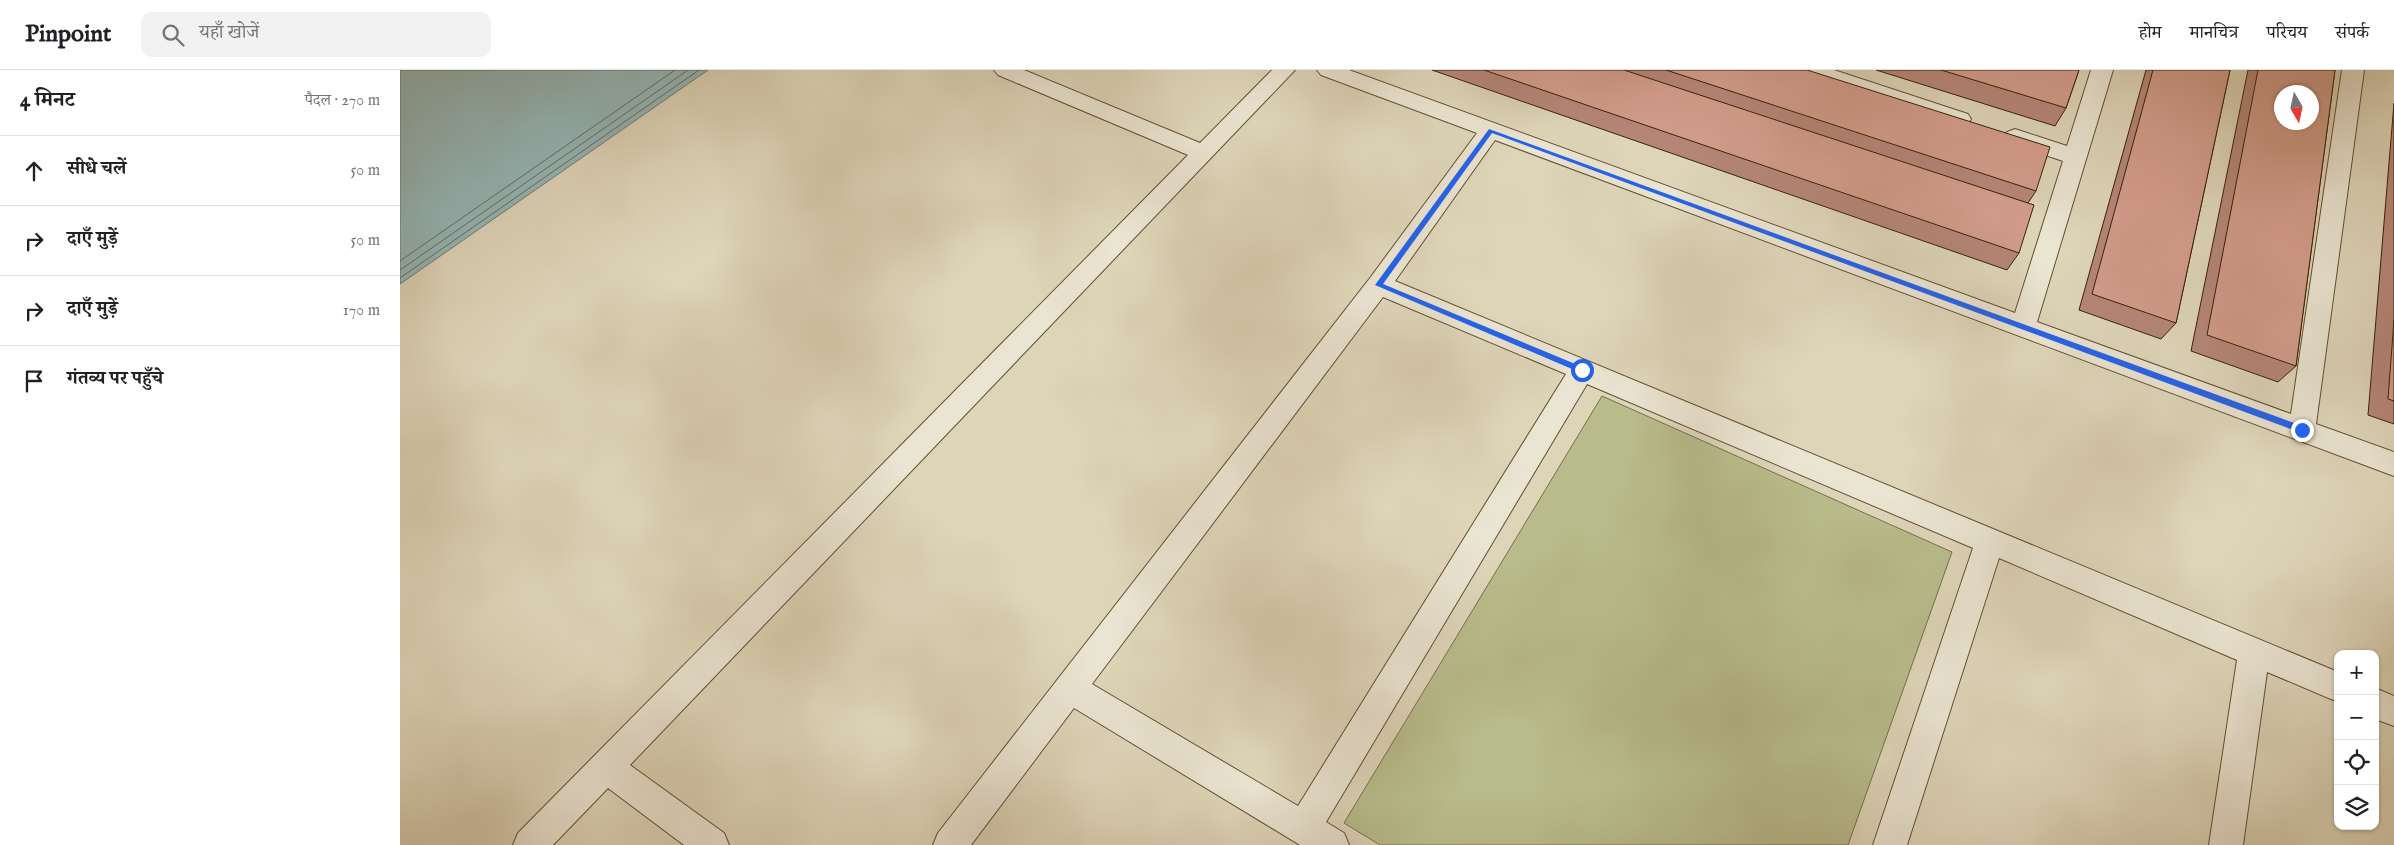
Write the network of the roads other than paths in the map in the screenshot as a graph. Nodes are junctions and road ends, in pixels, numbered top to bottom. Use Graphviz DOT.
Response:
graph roads {
  1 [pos="1284,70"];
  2 [pos="1328,70"];
  3 [pos="1812,70"];
  4 [pos="2102,70"];
  5 [pos="2353,70"];
  6 [pos="1019,72"];
  7 [pos="1491,130"];
  8 [pos="1204,153"];
  9 [pos="2076,157"];
  10 [pos="1378,285"];
  11 [pos="2023,327"];
  12 [pos="1582,370"];
  13 [pos="2302,430"];
  14 [pos="2394,464"];
  15 [pos="1990,541"];
  16 [pos="2254,651"];
  17 [pos="2334,685"];
  18 [pos="1070,688"];
  19 [pos="2379,705"];
  20 [pos="2394,711"];
  21 [pos="606,767"];
  22 [pos="1303,828"];
  23 [pos="530,845"];
  24 [pos="712,845"];
  25 [pos="950,845"];
  26 [pos="1332,845"];
  27 [pos="1890,845"];
  28 [pos="2226,845"];
  1 -- 8 [label="street"];
  2 -- 7 [label="street"];
  3 -- 9 [label="street"];
  4 -- 9 [label="street"];
  5 -- 13 [label="street"];
  6 -- 8 [label="street"];
  7 -- 10 [label="street"];
  7 -- 11 [label="street"];
  8 -- 21 [label="street"];
  9 -- 11 [label="street"];
  10 -- 12 [label="street"];
  10 -- 18 [label="street"];
  11 -- 13 [label="street"];
  12 -- 15 [label="street"];
  12 -- 22 [label="street"];
  13 -- 14 [label="street"];
  15 -- 16 [label="street"];
  15 -- 27 [label="street"];
  16 -- 17 [label="street"];
  16 -- 28 [label="street"];
  18 -- 22 [label="street"];
  18 -- 25 [label="street"];
  19 -- 20 [label="street"];
  21 -- 23 [label="street"];
  21 -- 24 [label="street"];
  22 -- 26 [label="street"];
}
